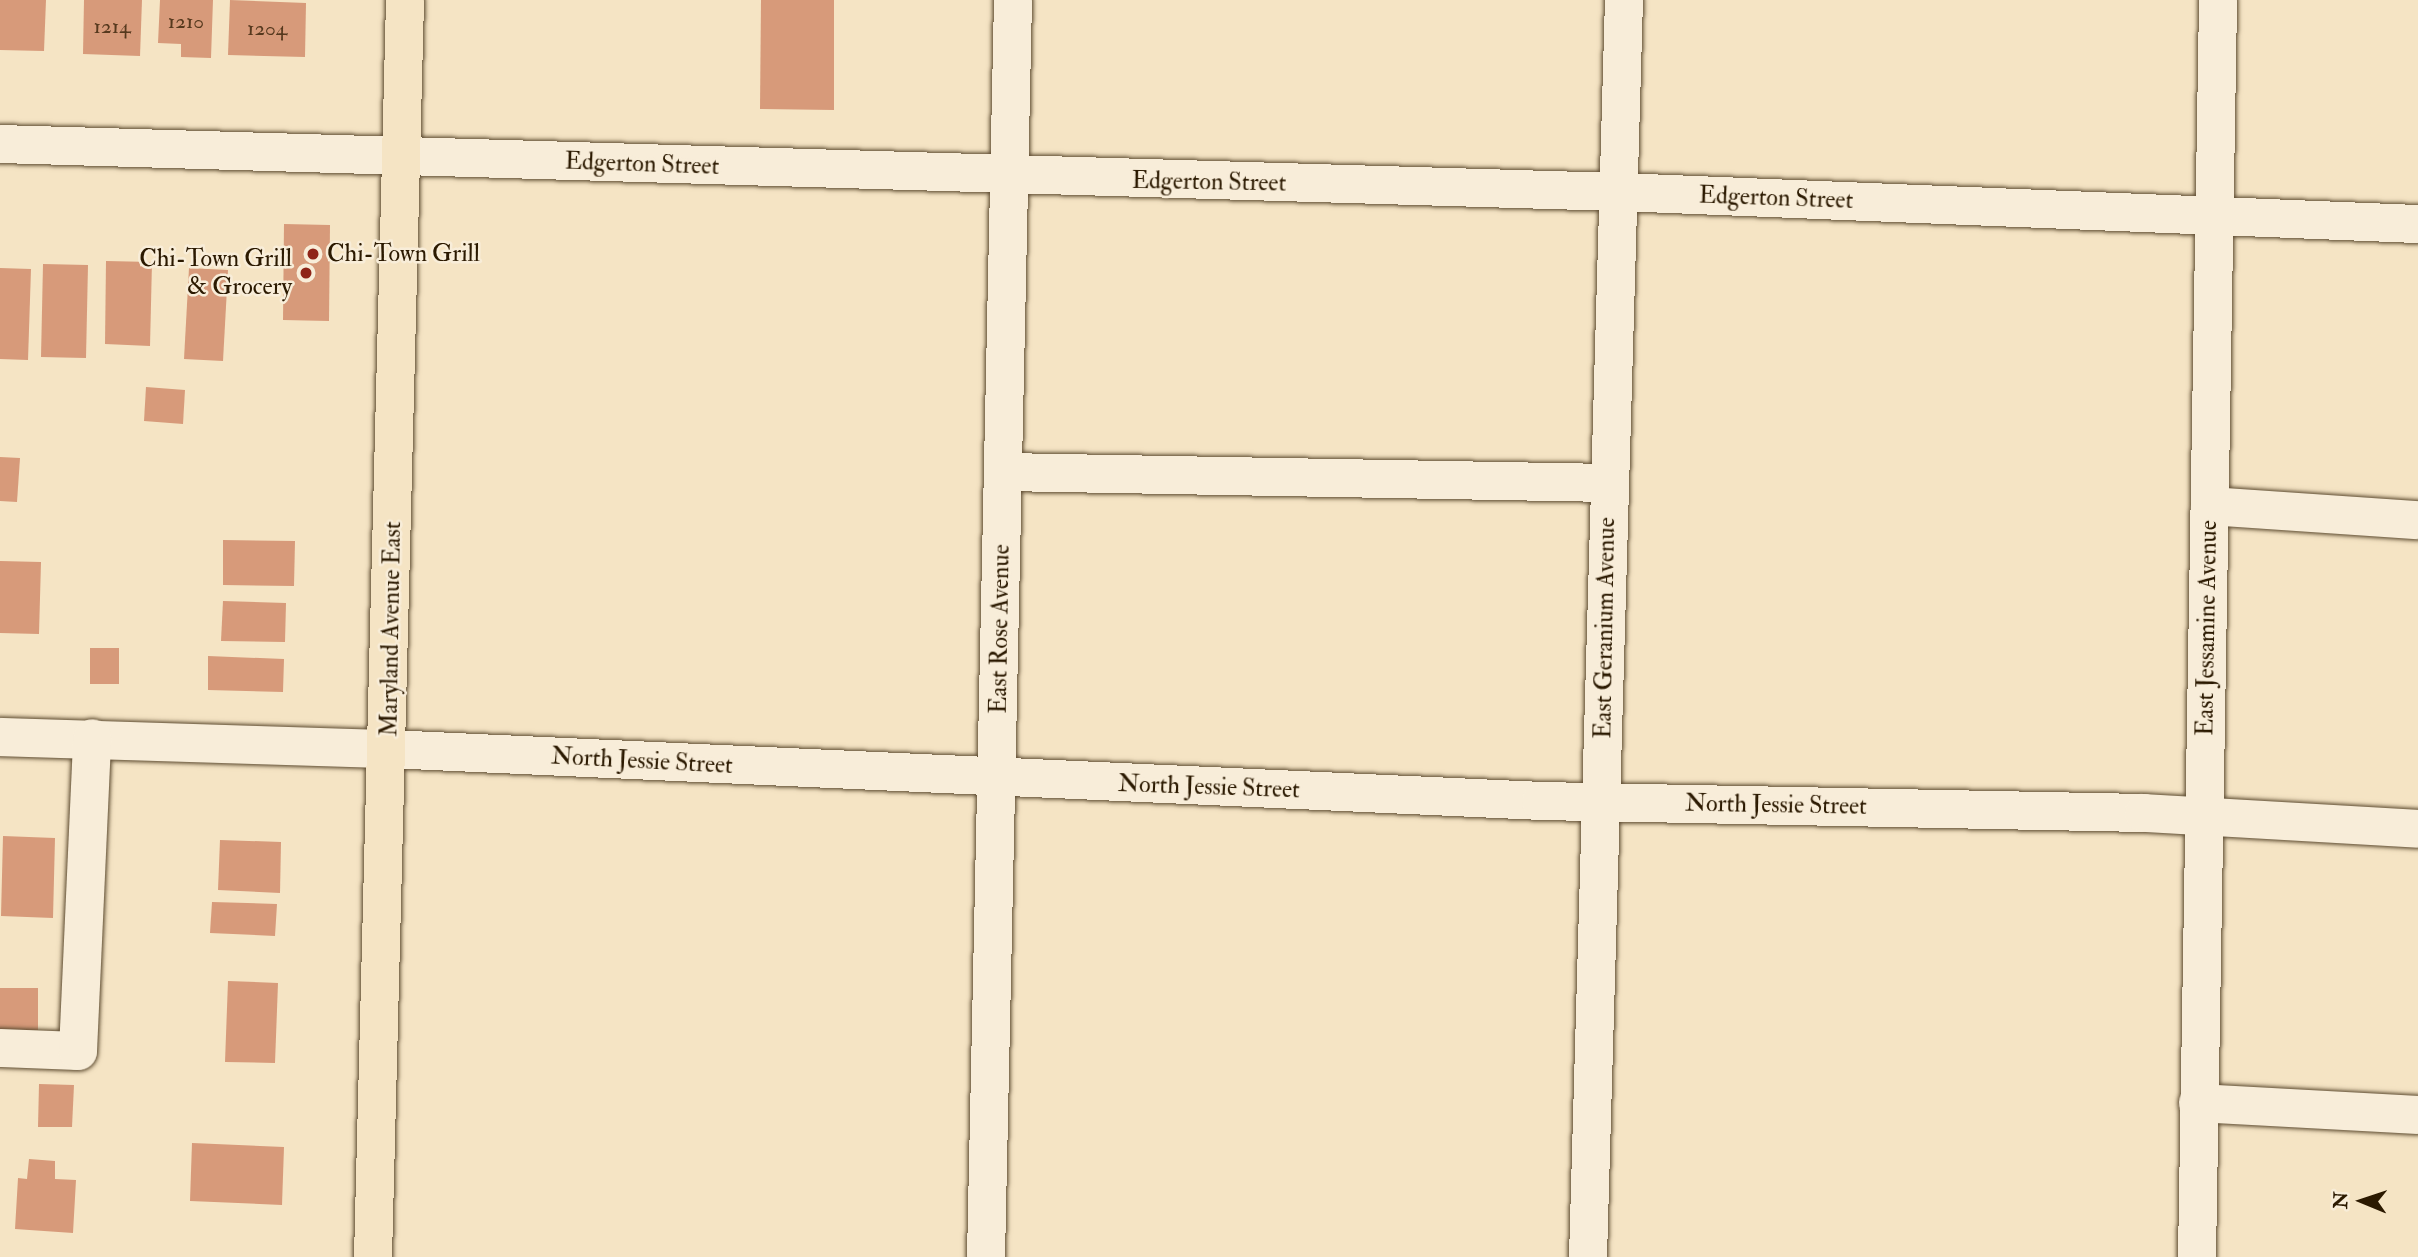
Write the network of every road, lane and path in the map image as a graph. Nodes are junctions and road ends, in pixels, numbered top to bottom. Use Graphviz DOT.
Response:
graph roads {
  1 [pos="405,0"];
  2 [pos="1013,0"];
  3 [pos="1624,0"];
  4 [pos="2218,0"];
  5 [pos="0,144"];
  6 [pos="401,156"];
  7 [pos="1010,177"];
  8 [pos="1620,192"];
  9 [pos="2217,216"];
  10 [pos="2418,224"];
  11 [pos="1004,472"];
  12 [pos="1608,483"];
  13 [pos="2210,506"];
  14 [pos="2418,520"];
  15 [pos="0,737"];
  16 [pos="92,738"];
  17 [pos="388,748"];
  18 [pos="997,779"];
  19 [pos="1601,802"];
  20 [pos="2203,816"];
  21 [pos="2418,829"];
  22 [pos="0,1048"];
  23 [pos="2198,1104"];
  24 [pos="2418,1115"];
  25 [pos="373,1257"];
  26 [pos="986,1257"];
  27 [pos="1588,1257"];
  28 [pos="2197,1257"];
  1 -- 6 [label="main road, Maryland Avenue East"];
  2 -- 7 [label="street, East Rose Avenue"];
  3 -- 8 [label="street, East Geranium Avenue"];
  4 -- 9 [label="street, East Jessamine Avenue"];
  5 -- 6 [label="street, Edgerton Street"];
  6 -- 7 [label="street, Edgerton Street"];
  6 -- 17 [label="main road, Maryland Avenue East"];
  7 -- 8 [label="street, Edgerton Street"];
  7 -- 11 [label="street, East Rose Avenue"];
  8 -- 9 [label="street, Edgerton Street"];
  8 -- 12 [label="street, East Geranium Avenue"];
  9 -- 10 [label="street, Edgerton Street"];
  9 -- 13 [label="street, East Jessamine Avenue"];
  11 -- 12 [label="street"];
  11 -- 18 [label="street, East Rose Avenue"];
  12 -- 19 [label="street, East Geranium Avenue"];
  13 -- 14 [label="street"];
  13 -- 20 [label="street, East Jessamine Avenue"];
  15 -- 16 [label="street, North Jessie Street"];
  16 -- 17 [label="street, North Jessie Street"];
  16 -- 22 [label="street"];
  17 -- 18 [label="street, North Jessie Street"];
  17 -- 25 [label="main road, Maryland Avenue East"];
  18 -- 19 [label="street, North Jessie Street"];
  18 -- 26 [label="street, East Rose Avenue"];
  19 -- 20 [label="street, North Jessie Street"];
  19 -- 27 [label="street, East Geranium Avenue"];
  20 -- 21 [label="street, North Jessie Street"];
  20 -- 23 [label="street, East Jessamine Avenue"];
  23 -- 24 [label="street"];
  23 -- 28 [label="street, East Jessamine Avenue"];
}
